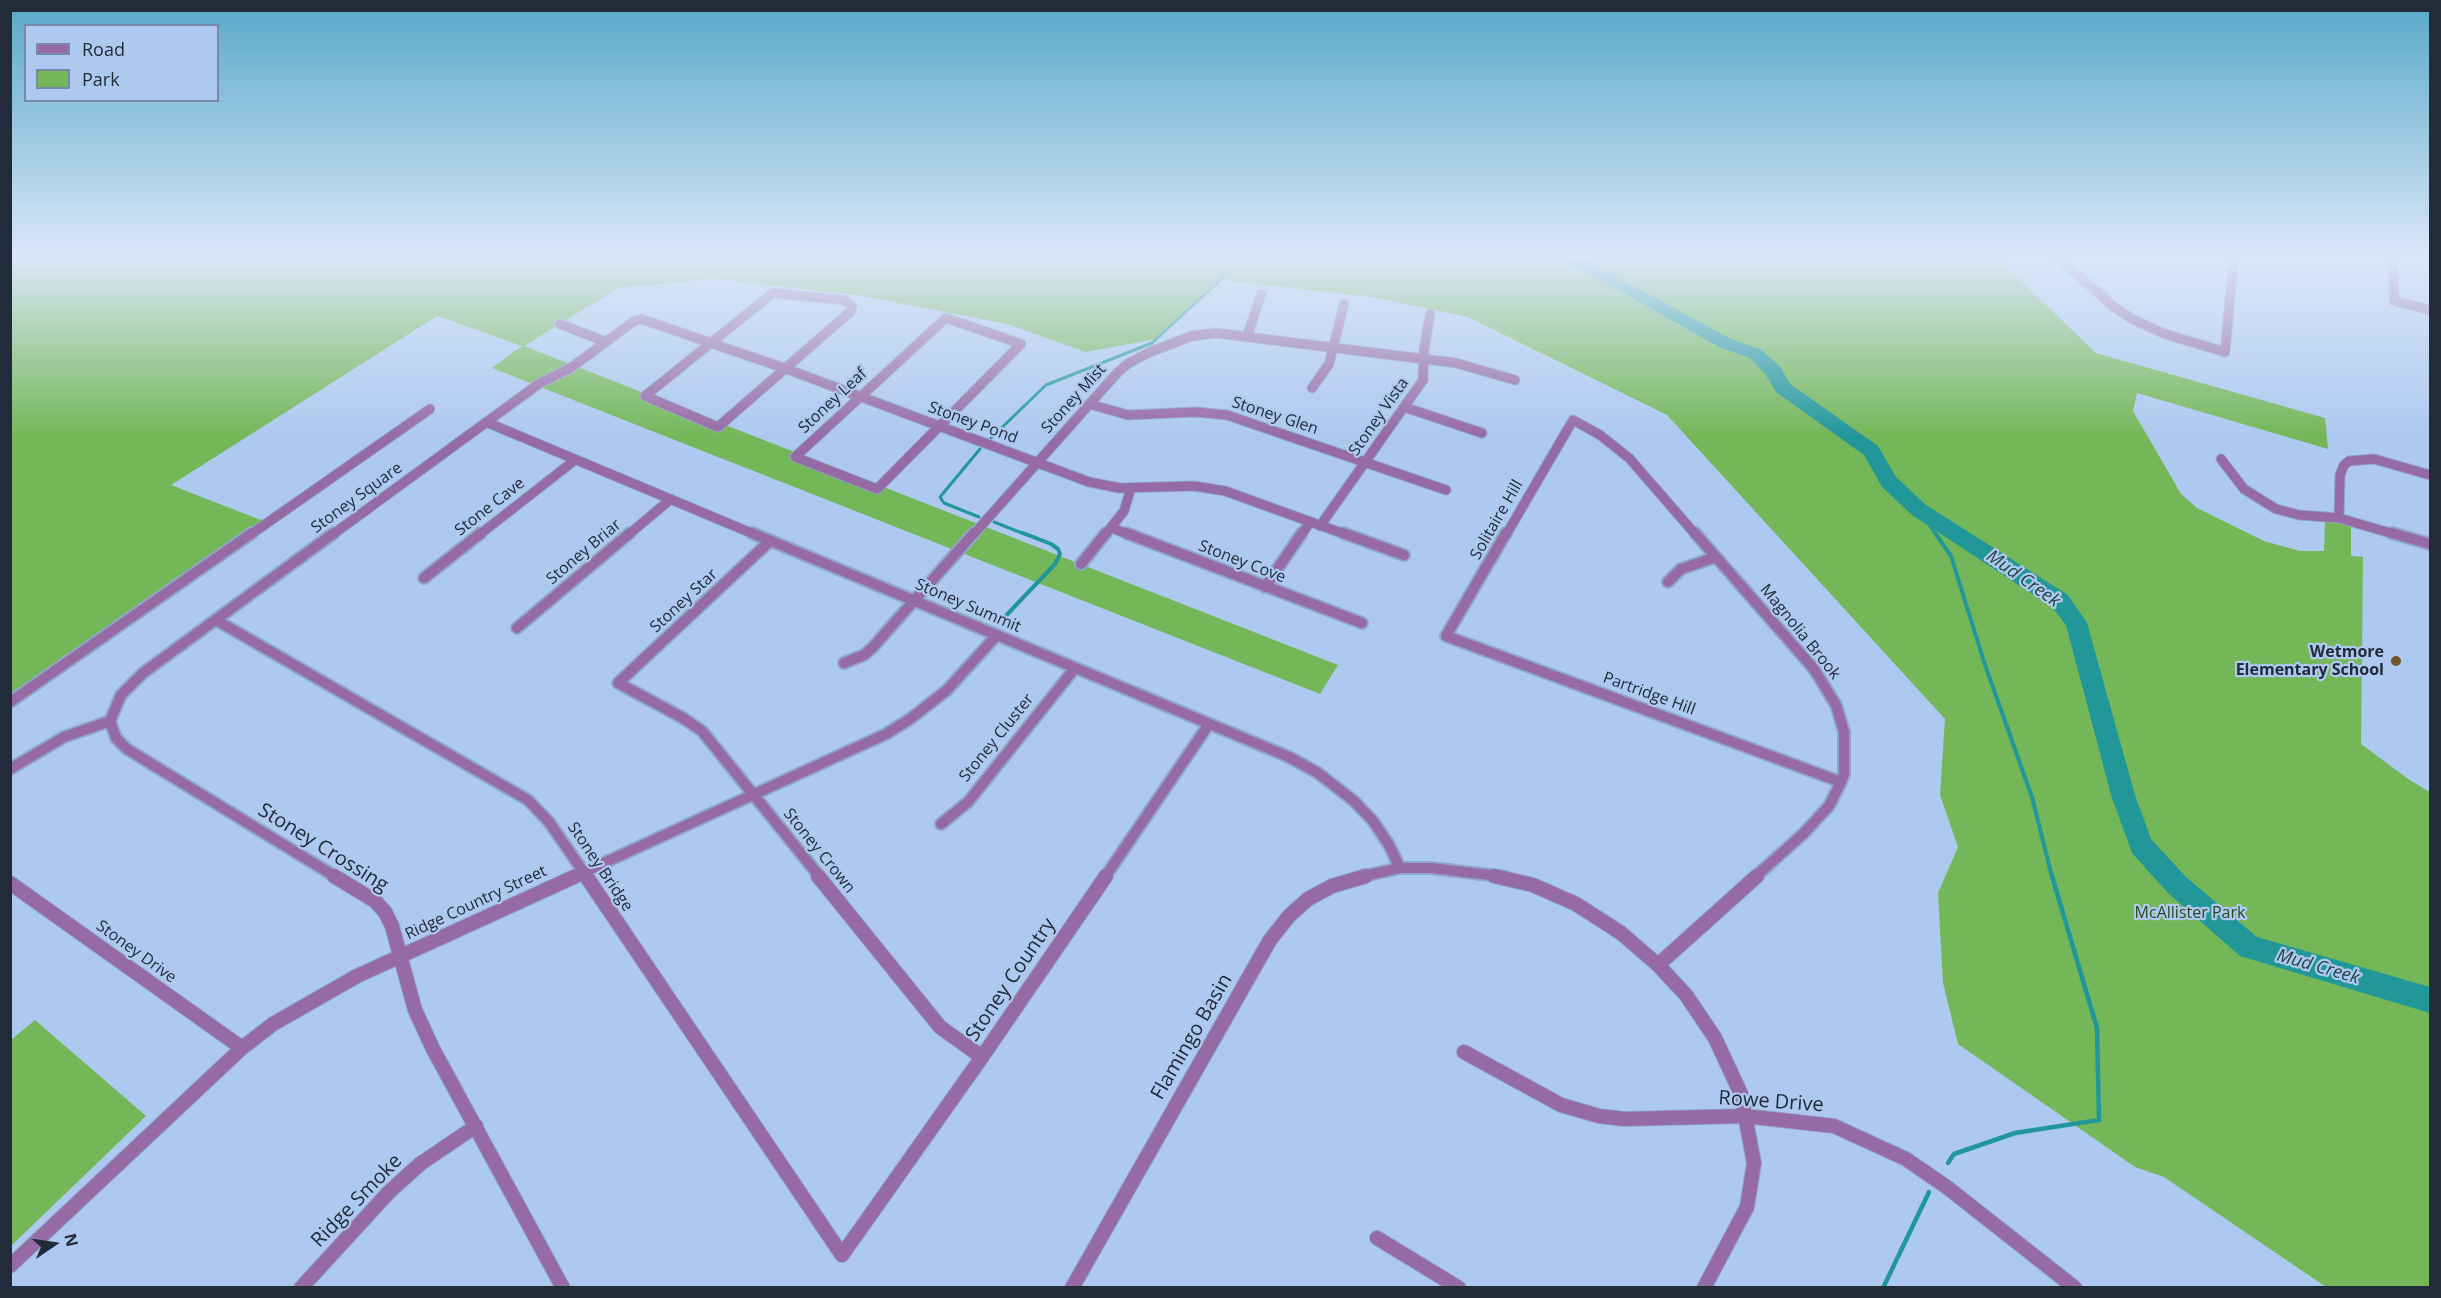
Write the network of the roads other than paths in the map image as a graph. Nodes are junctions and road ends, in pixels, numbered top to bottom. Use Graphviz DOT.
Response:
graph roads {
  1 [pos="743,317"];
  2 [pos="845,317"];
  3 [pos="1254,317"];
  4 [pos="1341,317"];
  5 [pos="1430,317"];
  6 [pos="2128,317"];
  7 [pos="2228,317"];
  8 [pos="640,318"];
  9 [pos="560,324"];
  10 [pos="1247,337"];
  11 [pos="606,342"];
  12 [pos="711,342"];
  13 [pos="1334,347"];
  14 [pos="1424,359"];
  15 [pos="784,368"];
  16 [pos="1515,380"];
  17 [pos="1312,388"];
  18 [pos="859,396"];
  19 [pos="1089,404"];
  20 [pos="1404,407"];
  21 [pos="430,409"];
  22 [pos="1573,420"];
  23 [pos="486,422"];
  24 [pos="939,426"];
  25 [pos="1482,433"];
  26 [pos="2221,459"];
  27 [pos="575,460"];
  28 [pos="1038,462"];
  29 [pos="1365,462"];
  30 [pos="2430,475"];
  31 [pos="1131,488"];
  32 [pos="1446,490"];
  33 [pos="671,499"];
  34 [pos="2339,518"];
  35 [pos="1315,524"];
  36 [pos="1112,528"];
  37 [pos="770,541"];
  38 [pos="2430,544"];
  39 [pos="1404,555"];
  40 [pos="1716,557"];
  41 [pos="1081,564"];
  42 [pos="424,578"];
  43 [pos="1668,582"];
  44 [pos="1265,587"];
  45 [pos="914,601"];
  46 [pos="216,620"];
  47 [pos="1362,624"];
  48 [pos="518,628"];
  49 [pos="997,635"];
  50 [pos="1446,636"];
  51 [pos="844,663"];
  52 [pos="1075,668"];
  53 [pos="618,683"];
  54 [pos="10,702"];
  55 [pos="110,721"];
  56 [pos="1209,724"];
  57 [pos="10,769"];
  58 [pos="1841,782"];
  59 [pos="753,795"];
  60 [pos="941,824"];
  61 [pos="1400,868"];
  62 [pos="584,872"];
  63 [pos="10,883"];
  64 [pos="401,956"];
  65 [pos="1658,965"];
  66 [pos="242,1048"];
  67 [pos="1464,1052"];
  68 [pos="982,1057"];
  69 [pos="1745,1116"];
  70 [pos="476,1126"];
  71 [pos="1377,1238"];
  72 [pos="843,1255"];
  73 [pos="10,1266"];
  74 [pos="2059,1282"];
  75 [pos="301,1287"];
  76 [pos="563,1287"];
  77 [pos="1072,1287"];
  78 [pos="1459,1287"];
  79 [pos="1704,1287"];
  80 [pos="2075,1287"];
  1 -- 12 [label="street"];
  2 -- 15 [label="street"];
  3 -- 10 [label="street"];
  4 -- 13 [label="street"];
  5 -- 14 [label="street, Stoney Vista"];
  6 -- 7 [label="street"];
  8 -- 11 [label="street, Stoney Square"];
  8 -- 12 [label="street, Stoney Pond"];
  9 -- 11 [label="street"];
  10 -- 13 [label="street, Stoney Mist"];
  10 -- 19 [label="street, Stoney Mist"];
  11 -- 23 [label="street, Stoney Square"];
  12 -- 15 [label="street, Stoney Pond"];
  12 -- 15 [label="street"];
  13 -- 14 [label="street, Stoney Mist"];
  13 -- 17 [label="street"];
  14 -- 16 [label="street, Stoney Mist"];
  14 -- 20 [label="street, Stoney Vista"];
  15 -- 18 [label="street, Stoney Pond"];
  18 -- 24 [label="street, Stoney Pond"];
  18 -- 24 [label="street, Stoney Leaf"];
  18 -- 24 [label="street, Stoney Leaf"];
  19 -- 28 [label="street, Stoney Mist"];
  19 -- 29 [label="street, Stoney Glen"];
  20 -- 25 [label="street"];
  20 -- 29 [label="street, Stoney Vista"];
  21 -- 54 [label="street"];
  22 -- 40 [label="street, Magnolia Brook"];
  22 -- 50 [label="street, Solitaire Hill"];
  23 -- 27 [label="street, Stoney Summit"];
  23 -- 46 [label="street, Stoney Square"];
  24 -- 28 [label="street, Stoney Pond"];
  26 -- 34 [label="street"];
  27 -- 33 [label="street, Stoney Summit"];
  27 -- 42 [label="street, Stone Cave"];
  28 -- 31 [label="street, Stoney Pond"];
  28 -- 45 [label="street, Stoney Mist"];
  29 -- 32 [label="street, Stoney Glen"];
  29 -- 35 [label="street, Stoney Vista"];
  30 -- 34 [label="street"];
  31 -- 35 [label="street, Stoney Pond"];
  31 -- 36 [label="street"];
  33 -- 37 [label="street, Stoney Summit"];
  33 -- 48 [label="street, Stoney Briar"];
  34 -- 38 [label="street"];
  35 -- 39 [label="street, Stoney Pond"];
  35 -- 44 [label="street, Stoney Vista"];
  36 -- 41 [label="street"];
  36 -- 44 [label="street, Stoney Cove"];
  37 -- 45 [label="street, Stoney Summit"];
  37 -- 53 [label="street, Stoney Star"];
  40 -- 43 [label="street"];
  40 -- 58 [label="street, Magnolia Brook"];
  44 -- 47 [label="street, Stoney Cove"];
  45 -- 49 [label="street, Stoney Summit"];
  45 -- 51 [label="street, Stoney Mist"];
  46 -- 55 [label="street, Stoney Square"];
  46 -- 62 [label="street, Stoney Bridge"];
  49 -- 52 [label="street, Stoney Summit"];
  49 -- 59 [label="street, Ridge Country Street"];
  50 -- 58 [label="street, Partridge Hill"];
  52 -- 56 [label="street, Stoney Summit"];
  52 -- 60 [label="street, Stoney Cluster"];
  53 -- 59 [label="street, Stoney Crown"];
  55 -- 57 [label="street"];
  55 -- 64 [label="street, Stoney Crossing"];
  56 -- 61 [label="street, Stoney Summit"];
  56 -- 68 [label="street, Stoney Country"];
  58 -- 65 [label="street, Magnolia Brook"];
  59 -- 62 [label="street, Ridge Country Street"];
  59 -- 68 [label="street, Stoney Crown"];
  61 -- 65 [label="street, Flamingo Basin"];
  61 -- 77 [label="street, Flamingo Basin"];
  62 -- 64 [label="street, Ridge Country Street"];
  62 -- 72 [label="street, Stoney Bridge"];
  63 -- 66 [label="street, Stoney Drive"];
  64 -- 66 [label="street, Ridge Country Street"];
  64 -- 70 [label="street, Stoney Crossing"];
  65 -- 69 [label="street, Flamingo Basin"];
  66 -- 73 [label="street, Ridge Country Street"];
  67 -- 69 [label="street, Rowe Drive"];
  68 -- 72 [label="street, Stoney Country"];
  69 -- 74 [label="street, Rowe Drive"];
  69 -- 79 [label="street, Flamingo Basin"];
  70 -- 75 [label="street, Ridge Smoke"];
  70 -- 76 [label="street, Stoney Crossing"];
  71 -- 78 [label="street"];
  74 -- 80 [label="street, Rowe Drive"];
}
